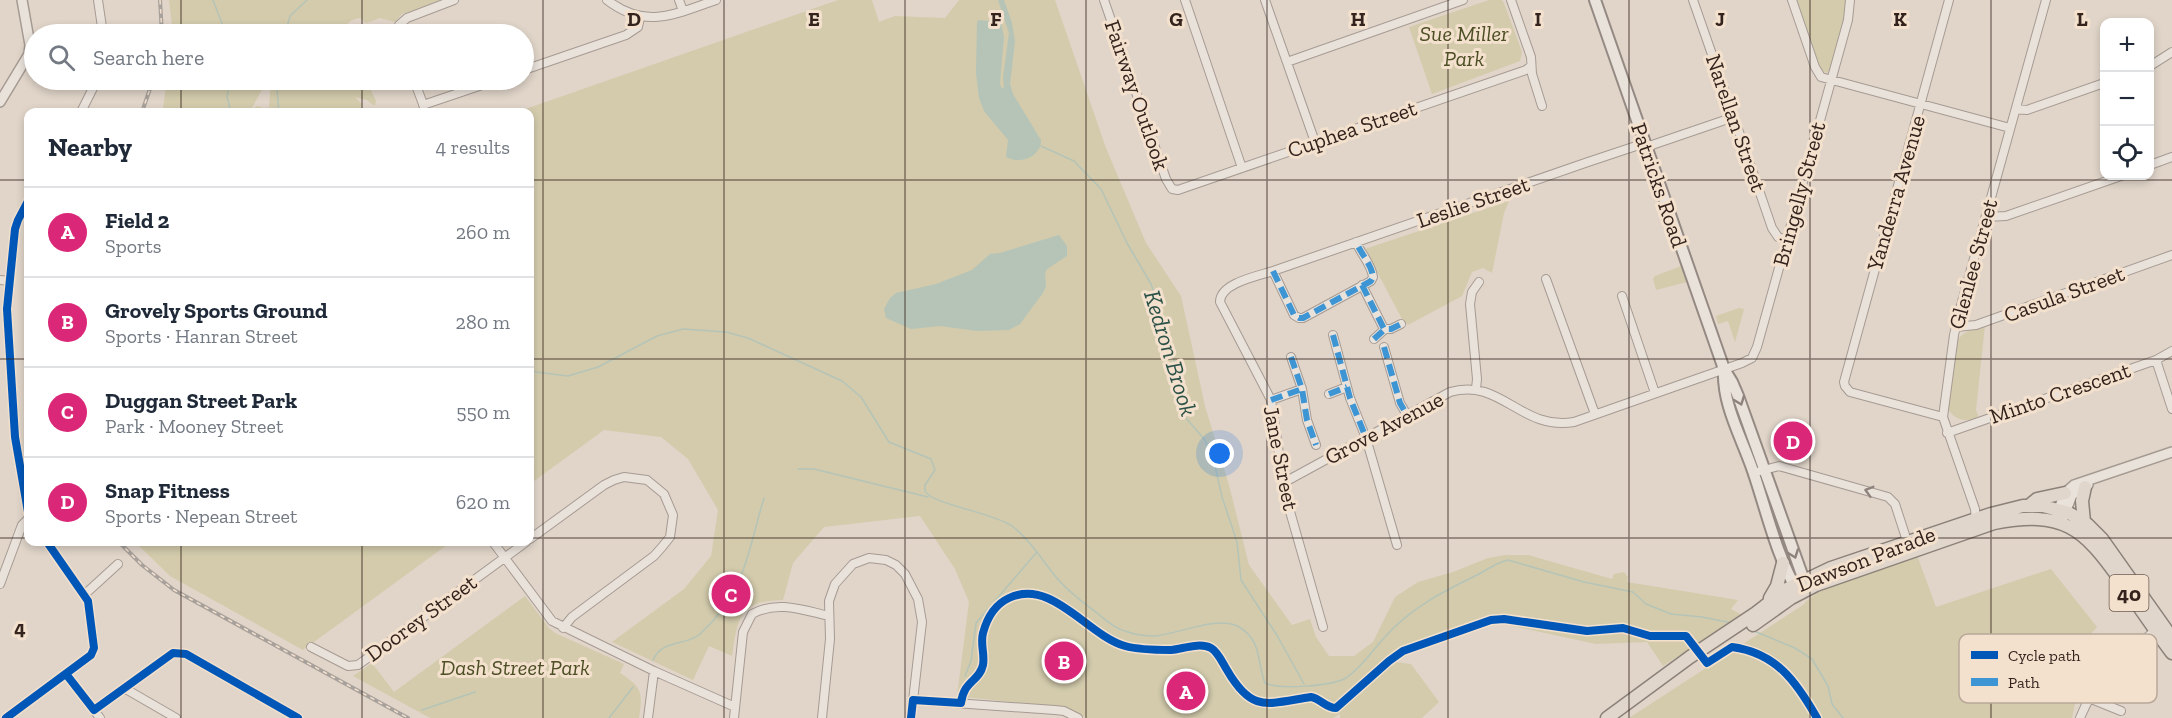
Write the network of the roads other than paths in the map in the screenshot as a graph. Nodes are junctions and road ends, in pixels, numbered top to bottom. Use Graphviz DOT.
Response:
graph roads {
  1 [pos="22,0"];
  2 [pos="98,0"];
  3 [pos="454,0"];
  4 [pos="607,0"];
  5 [pos="679,0"];
  6 [pos="716,0"];
  7 [pos="1104,0"];
  8 [pos="1185,0"];
  9 [pos="1265,0"];
  10 [pos="1463,0"];
  11 [pos="1511,0"];
  12 [pos="1595,0"];
  13 [pos="1693,0"];
  14 [pos="1792,0"];
  15 [pos="1850,0"];
  16 [pos="1949,0"];
  17 [pos="2046,0"];
  18 [pos="683,11"];
  19 [pos="640,17"];
  20 [pos="26,24"];
  21 [pos="102,24"];
  22 [pos="400,24"];
  23 [pos="2172,52"];
  24 [pos="24,62"];
  25 [pos="1287,62"];
  26 [pos="2154,63"];
  27 [pos="1531,66"];
  28 [pos="534,67"];
  29 [pos="1831,80"];
  30 [pos="2100,84"];
  31 [pos="92,90"];
  32 [pos="417,90"];
  33 [pos="472,90"];
  34 [pos="0,102"];
  35 [pos="1921,103"];
  36 [pos="1542,106"];
  37 [pos="83,108"];
  38 [pos="424,108"];
  39 [pos="427,108"];
  40 [pos="2016,109"];
  41 [pos="1731,118"];
  42 [pos="2010,128"];
  43 [pos="1315,142"];
  44 [pos="1646,146"];
  45 [pos="2172,157"];
  46 [pos="2154,164"];
  47 [pos="1242,168"];
  48 [pos="2110,180"];
  49 [pos="1172,189"];
  50 [pos="24,209"];
  51 [pos="1986,217"];
  52 [pos="1786,240"];
  53 [pos="1356,242"];
  54 [pos="2172,255"];
  55 [pos="1273,271"];
  56 [pos="1546,279"];
  57 [pos="0,280"];
  58 [pos="10,281"];
  59 [pos="1479,282"];
  60 [pos="1362,285"];
  61 [pos="1622,296"];
  62 [pos="1220,297"];
  63 [pos="1401,324"];
  64 [pos="1956,327"];
  65 [pos="1385,329"];
  66 [pos="1333,335"];
  67 [pos="1374,339"];
  68 [pos="1384,347"];
  69 [pos="2172,351"];
  70 [pos="1291,357"];
  71 [pos="2156,360"];
  72 [pos="1724,369"];
  73 [pos="1347,387"];
  74 [pos="1302,389"];
  75 [pos="1476,389"];
  76 [pos="1655,393"];
  77 [pos="1329,394"];
  78 [pos="1271,400"];
  79 [pos="2172,409"];
  80 [pos="1595,414"];
  81 [pos="1407,415"];
  82 [pos="1943,417"];
  83 [pos="1947,433"];
  84 [pos="1366,438"];
  85 [pos="1316,444"];
  86 [pos="2172,452"];
  87 [pos="1759,471"];
  88 [pos="2103,477"];
  89 [pos="1283,483"];
  90 [pos="2085,487"];
  91 [pos="24,489"];
  92 [pos="2065,493"];
  93 [pos="2031,505"];
  94 [pos="2062,510"];
  95 [pos="2084,522"];
  96 [pos="24,523"];
  97 [pos="2058,523"];
  98 [pos="1976,524"];
  99 [pos="534,536"];
  100 [pos="1397,545"];
  101 [pos="50,546"];
  102 [pos="496,546"];
  103 [pos="520,546"];
  104 [pos="1909,547"];
  105 [pos="505,557"];
  106 [pos="1784,563"];
  107 [pos="118,564"];
  108 [pos="0,584"];
  109 [pos="1801,587"];
  110 [pos="84,595"];
  111 [pos="1769,602"];
  112 [pos="1761,614"];
  113 [pos="829,616"];
  114 [pos="1323,627"];
  115 [pos="2159,627"];
  116 [pos="563,628"];
  117 [pos="2150,634"];
  118 [pos="2172,638"];
  119 [pos="311,647"];
  120 [pos="2172,652"];
  121 [pos="654,671"];
  122 [pos="66,674"];
  123 [pos="124,688"];
  124 [pos="913,700"];
  125 [pos="2087,703"];
  126 [pos="2101,703"];
  127 [pos="735,706"];
  128 [pos="94,710"];
  129 [pos="2121,711"];
  130 [pos="10,717"];
  131 [pos="100,718"];
  132 [pos="176,718"];
  133 [pos="298,718"];
  134 [pos="648,718"];
  135 [pos="734,718"];
  136 [pos="822,718"];
  137 [pos="911,718"];
  138 [pos="1078,718"];
  139 [pos="1607,718"];
  140 [pos="2080,718"];
  1 -- 20 [label="street"];
  2 -- 21 [label="street"];
  3 -- 22 [label="street"];
  4 -- 19 [label="street"];
  5 -- 18 [label="street"];
  6 -- 18 [label="street"];
  7 -- 49 [label="street, Fairway Outlook"];
  8 -- 47 [label="street"];
  9 -- 25 [label="street"];
  10 -- 25 [label="street"];
  11 -- 27 [label="street"];
  12 -- 44 [label="main road, Patricks Road"];
  13 -- 41 [label="street, Narellan Street"];
  14 -- 29 [label="street"];
  15 -- 29 [label="street, Bringelly Street"];
  16 -- 35 [label="street, Yanderra Avenue"];
  17 -- 40 [label="street, Glenlee Street"];
  18 -- 19 [label="street"];
  19 -- 28 [label="street"];
  23 -- 26 [label="street"];
  24 -- 34 [label="street"];
  25 -- 43 [label="street"];
  27 -- 36 [label="street"];
  27 -- 43 [label="street, Cuphea Street"];
  29 -- 35 [label="street"];
  29 -- 52 [label="street, Bringelly Street"];
  30 -- 40 [label="street"];
  31 -- 37 [label="street"];
  32 -- 38 [label="street"];
  33 -- 39 [label="street"];
  35 -- 42 [label="street"];
  35 -- 82 [label="street, Yanderra Avenue"];
  40 -- 42 [label="street, Glenlee Street"];
  41 -- 44 [label="street, Leslie Street"];
  41 -- 52 [label="street, Narellan Street"];
  42 -- 51 [label="street, Glenlee Street"];
  43 -- 47 [label="street, Cuphea Street"];
  44 -- 53 [label="street, Leslie Street"];
  44 -- 72 [label="main road, Patricks Road"];
  45 -- 46 [label="street"];
  47 -- 49 [label="street, Cuphea Street"];
  48 -- 51 [label="street"];
  50 -- 58 [label="street"];
  51 -- 64 [label="street, Glenlee Street"];
  52 -- 72 [label="street, Bringelly Street"];
  53 -- 55 [label="street, Leslie Street"];
  53 -- 60 [label="street"];
  54 -- 64 [label="street, Casula Street"];
  55 -- 60 [label="street"];
  55 -- 62 [label="street, Leslie Street"];
  56 -- 80 [label="street"];
  57 -- 58 [label="street"];
  58 -- 91 [label="street"];
  59 -- 75 [label="street"];
  60 -- 65 [label="street"];
  61 -- 76 [label="street"];
  62 -- 78 [label="street, Jane Street"];
  63 -- 65 [label="street"];
  64 -- 82 [label="street, Glenlee Street"];
  65 -- 67 [label="street"];
  66 -- 73 [label="street"];
  68 -- 81 [label="street"];
  69 -- 71 [label="street, Minto Crescent"];
  70 -- 74 [label="street"];
  71 -- 79 [label="street"];
  71 -- 83 [label="street, Minto Crescent"];
  72 -- 76 [label="street"];
  72 -- 87 [label="main road, Patricks Road"];
  73 -- 77 [label="street"];
  73 -- 84 [label="street"];
  74 -- 78 [label="street"];
  74 -- 85 [label="street"];
  75 -- 80 [label="street"];
  75 -- 81 [label="street, Grove Avenue"];
  76 -- 80 [label="street"];
  78 -- 89 [label="street, Jane Street"];
  81 -- 84 [label="street, Grove Avenue"];
  82 -- 83 [label="street, Glenlee Street"];
  83 -- 98 [label="street, Glenlee Street"];
  84 -- 89 [label="street, Grove Avenue"];
  84 -- 100 [label="street"];
  86 -- 88 [label="street"];
  104 -- 87 [label="street, one-way"];
  87 -- 106 [label="main road, Patricks Road"];
  87 -- 109 [label="main road, Patricks Road, one-way"];
  88 -- 90 [label="street"];
  88 -- 92 [label="street"];
  89 -- 114 [label="street, Jane Street"];
  90 -- 94 [label="street"];
  90 -- 95 [label="main road"];
  92 -- 93 [label="main road"];
  92 -- 94 [label="street"];
  93 -- 94 [label="main road, Dawson Parade / 40"];
  93 -- 98 [label="main road, Dawson Parade / 40"];
  94 -- 95 [label="main road, 40"];
  94 -- 97 [label="street"];
  95 -- 115 [label="main road, 40"];
  96 -- 108 [label="street"];
  97 -- 98 [label="main road, Dawson Parade / 40"];
  97 -- 115 [label="main road, 40"];
  98 -- 104 [label="main road, Dawson Parade / 40"];
  99 -- 116 [label="street"];
  101 -- 110 [label="street"];
  102 -- 105 [label="street"];
  103 -- 105 [label="street, Doorey Street"];
  104 -- 109 [label="main road, Dawson Parade / 40"];
  105 -- 116 [label="street"];
  105 -- 119 [label="street, Doorey Street"];
  106 -- 109 [label="main road, Patricks Road"];
  106 -- 111 [label="main road"];
  107 -- 110 [label="street"];
  109 -- 111 [label="main road, Dawson Parade / 40"];
  109 -- 112 [label="main road, Dawson Parade / 40"];
  110 -- 122 [label="street"];
  111 -- 112 [label="main road, Dawson Parade / 40"];
  112 -- 139 [label="main road, Dawson Parade / 40"];
  113 -- 124 [label="street"];
  113 -- 127 [label="street"];
  113 -- 136 [label="street"];
  115 -- 117 [label="street"];
  115 -- 118 [label="main road, 40"];
  115 -- 120 [label="main road, 40"];
  116 -- 121 [label="street"];
  121 -- 127 [label="street"];
  121 -- 134 [label="street"];
  122 -- 128 [label="street"];
  122 -- 130 [label="street"];
  123 -- 128 [label="street"];
  123 -- 132 [label="street"];
  123 -- 133 [label="street"];
  124 -- 137 [label="street"];
  124 -- 138 [label="street"];
  125 -- 140 [label="street"];
  126 -- 129 [label="street"];
  127 -- 135 [label="street"];
  128 -- 131 [label="street"];
}
